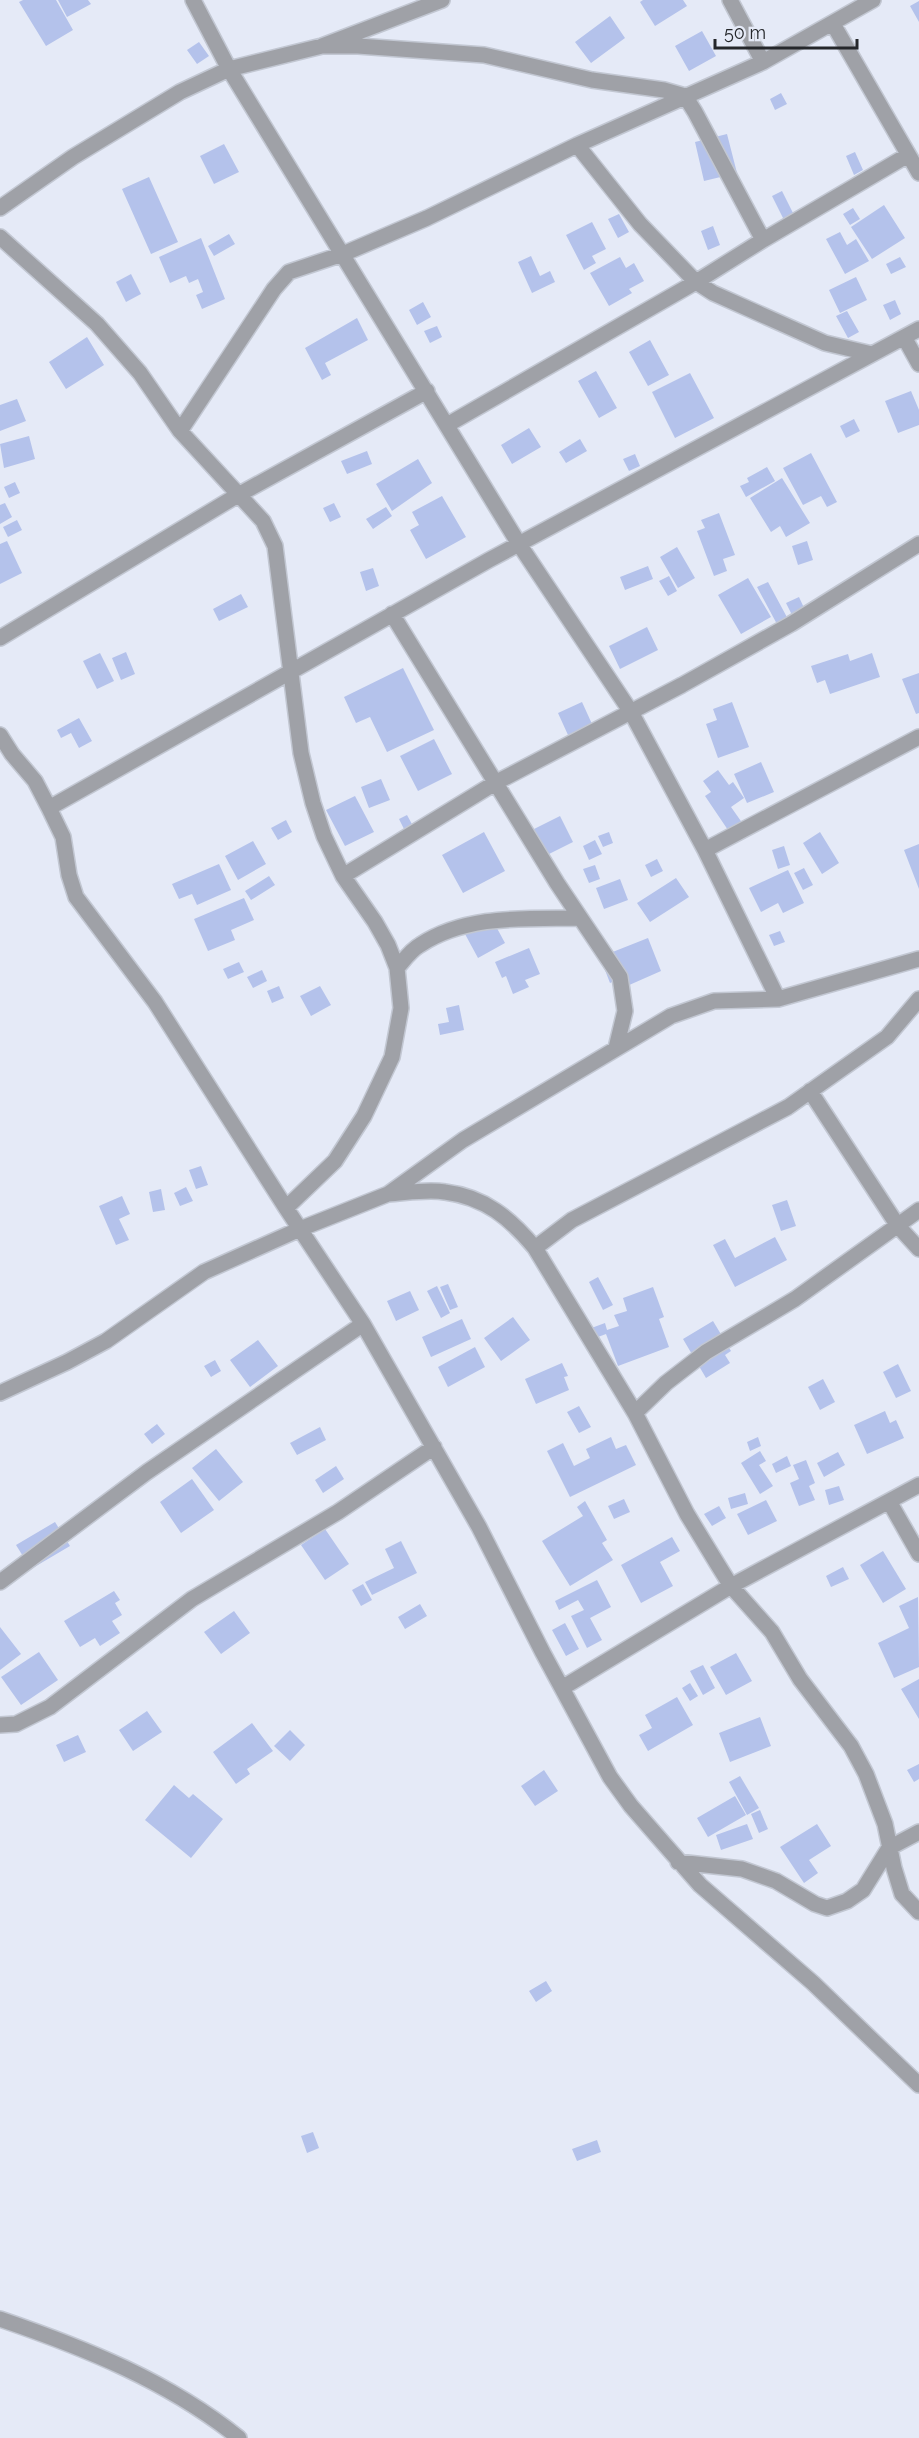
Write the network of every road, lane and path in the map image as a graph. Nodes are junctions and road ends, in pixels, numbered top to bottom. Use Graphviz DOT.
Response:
graph roads {
  1 [pos="193,0"];
  2 [pos="442,0"];
  3 [pos="730,0"];
  4 [pos="873,0"];
  5 [pos="833,24"];
  6 [pos="322,46"];
  7 [pos="763,62"];
  8 [pos="229,69"];
  9 [pos="685,96"];
  10 [pos="577,145"];
  11 [pos="908,154"];
  12 [pos="919,173"];
  13 [pos="0,208"];
  14 [pos="0,237"];
  15 [pos="763,240"];
  16 [pos="343,254"];
  17 [pos="696,282"];
  18 [pos="919,329"];
  19 [pos="904,337"];
  20 [pos="872,354"];
  21 [pos="919,364"];
  22 [pos="426,391"];
  23 [pos="447,425"];
  24 [pos="180,430"];
  25 [pos="238,495"];
  26 [pos="519,544"];
  27 [pos="919,544"];
  28 [pos="392,614"];
  29 [pos="0,638"];
  30 [pos="291,671"];
  31 [pos="631,712"];
  32 [pos="0,735"];
  33 [pos="919,737"];
  34 [pos="495,783"];
  35 [pos="49,808"];
  36 [pos="705,850"];
  37 [pos="343,876"];
  38 [pos="580,918"];
  39 [pos="919,959"];
  40 [pos="397,968"];
  41 [pos="778,999"];
  42 [pos="919,999"];
  43 [pos="616,1048"];
  44 [pos="810,1091"];
  45 [pos="388,1194"];
  46 [pos="286,1208"];
  47 [pos="919,1210"];
  48 [pos="898,1226"];
  49 [pos="300,1230"];
  50 [pos="535,1248"];
  51 [pos="919,1249"];
  52 [pos="363,1324"];
  53 [pos="0,1394"];
  54 [pos="635,1413"];
  55 [pos="434,1447"];
  56 [pos="919,1485"];
  57 [pos="890,1503"];
  58 [pos="919,1554"];
  59 [pos="0,1582"];
  60 [pos="731,1586"];
  61 [pos="562,1688"];
  62 [pos="0,1725"];
  63 [pos="919,1832"];
  64 [pos="889,1848"];
  65 [pos="678,1862"];
  66 [pos="919,1912"];
  67 [pos="919,2085"];
  68 [pos="0,2319"];
  69 [pos="239,2438"];
  1 -- 8 [label="street"];
  2 -- 6 [label="street"];
  3 -- 7 [label="street"];
  4 -- 5 [label="street"];
  5 -- 7 [label="street"];
  5 -- 11 [label="street"];
  6 -- 8 [label="street"];
  6 -- 9 [label="street"];
  7 -- 9 [label="street"];
  8 -- 13 [label="street"];
  8 -- 16 [label="street"];
  9 -- 10 [label="street"];
  9 -- 15 [label="street"];
  10 -- 16 [label="street"];
  10 -- 17 [label="street"];
  11 -- 12 [label="street"];
  11 -- 15 [label="street"];
  14 -- 24 [label="street"];
  15 -- 17 [label="street"];
  16 -- 22 [label="street"];
  16 -- 24 [label="street"];
  17 -- 20 [label="street"];
  17 -- 23 [label="street"];
  18 -- 19 [label="street"];
  19 -- 20 [label="street"];
  19 -- 21 [label="street"];
  20 -- 26 [label="street"];
  22 -- 23 [label="street"];
  22 -- 25 [label="street"];
  23 -- 26 [label="street"];
  24 -- 25 [label="street"];
  25 -- 29 [label="street"];
  25 -- 30 [label="street"];
  26 -- 28 [label="street"];
  26 -- 31 [label="street"];
  27 -- 31 [label="street"];
  28 -- 30 [label="street"];
  28 -- 34 [label="street"];
  30 -- 35 [label="street"];
  30 -- 37 [label="street"];
  31 -- 34 [label="street"];
  31 -- 36 [label="street"];
  32 -- 35 [label="street"];
  33 -- 36 [label="street"];
  34 -- 37 [label="street"];
  34 -- 38 [label="street"];
  35 -- 46 [label="street"];
  36 -- 41 [label="street"];
  37 -- 40 [label="street"];
  38 -- 40 [label="street"];
  38 -- 43 [label="street"];
  39 -- 41 [label="street"];
  40 -- 46 [label="street"];
  41 -- 43 [label="street"];
  42 -- 44 [label="street"];
  43 -- 45 [label="street"];
  44 -- 48 [label="street"];
  44 -- 50 [label="street"];
  45 -- 49 [label="street"];
  45 -- 50 [label="street"];
  46 -- 49 [label="street"];
  47 -- 48 [label="street"];
  48 -- 51 [label="street"];
  48 -- 54 [label="street"];
  49 -- 52 [label="street"];
  49 -- 53 [label="street"];
  50 -- 54 [label="street"];
  52 -- 55 [label="street"];
  52 -- 59 [label="street"];
  54 -- 60 [label="street"];
  55 -- 61 [label="street"];
  55 -- 62 [label="street"];
  56 -- 57 [label="street"];
  57 -- 58 [label="street"];
  57 -- 60 [label="street"];
  60 -- 61 [label="street"];
  60 -- 64 [label="street"];
  61 -- 65 [label="street"];
  63 -- 64 [label="street"];
  64 -- 65 [label="street"];
  64 -- 66 [label="street"];
  65 -- 67 [label="street"];
  68 -- 69 [label="street"];
}
